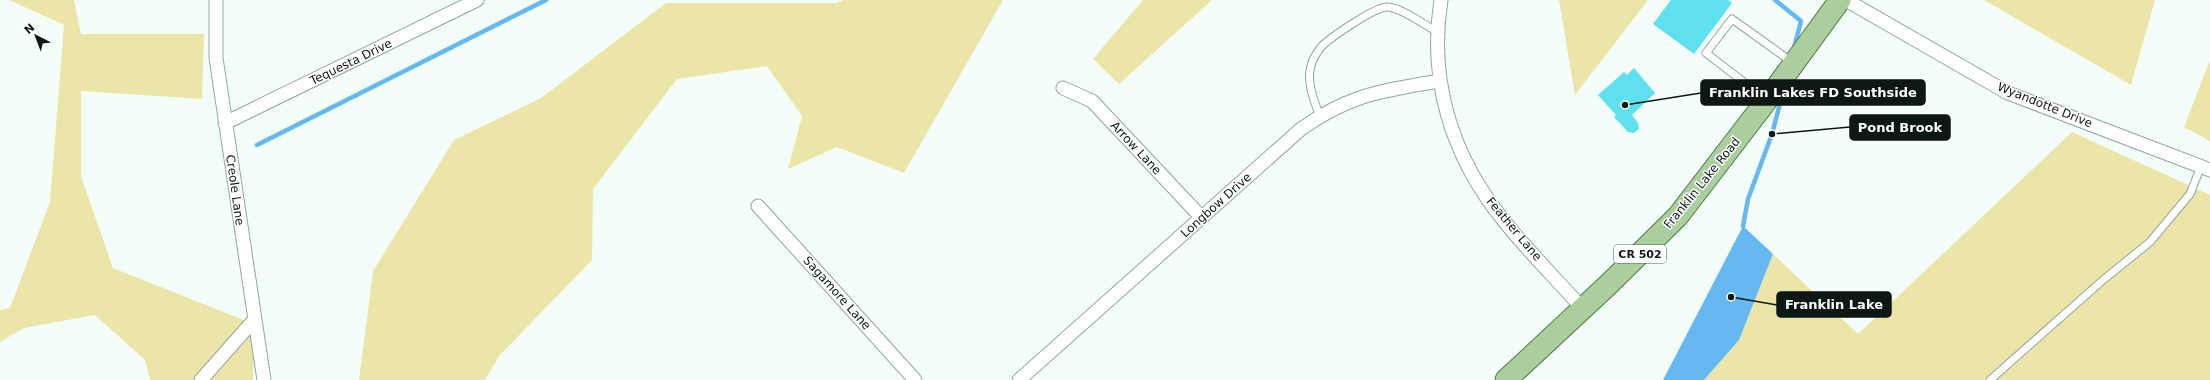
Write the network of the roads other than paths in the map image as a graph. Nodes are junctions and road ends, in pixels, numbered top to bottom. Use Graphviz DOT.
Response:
graph roads {
  1 [pos="216,0"];
  2 [pos="477,0"];
  3 [pos="1441,0"];
  4 [pos="1840,0"];
  5 [pos="1846,0"];
  6 [pos="1437,32"];
  7 [pos="1788,59"];
  8 [pos="1439,81"];
  9 [pos="1064,88"];
  10 [pos="1762,107"];
  11 [pos="1320,116"];
  12 [pos="225,123"];
  13 [pos="2205,168"];
  14 [pos="758,206"];
  15 [pos="1202,218"];
  16 [pos="1583,309"];
  17 [pos="254,320"];
  18 [pos="1993,379"];
  19 [pos="201,380"];
  20 [pos="264,380"];
  21 [pos="915,380"];
  22 [pos="1019,380"];
  23 [pos="1506,380"];
  1 -- 12 [label="street, Creole Lane"];
  2 -- 12 [label="street, Tequesta Drive"];
  3 -- 6 [label="street, Feather Lane"];
  4 -- 7 [label="main road, Franklin Lake Road / CR 502"];
  5 -- 13 [label="street, Wyandotte Drive"];
  6 -- 8 [label="street, Feather Lane"];
  6 -- 11 [label="lane"];
  7 -- 10 [label="main road, Franklin Lake Road / CR 502"];
  7 -- 10 [label="lane"];
  8 -- 11 [label="street, Longbow Drive"];
  8 -- 16 [label="street, Feather Lane"];
  9 -- 15 [label="street, Arrow Lane"];
  10 -- 16 [label="main road, Franklin Lake Road / CR 502"];
  11 -- 15 [label="street, Longbow Drive"];
  12 -- 17 [label="street, Creole Lane"];
  13 -- 18 [label="lane"];
  14 -- 21 [label="street, Sagamore Lane"];
  15 -- 22 [label="street, Longbow Drive"];
  16 -- 23 [label="main road, Franklin Lake Road / CR 502"];
  17 -- 19 [label="street"];
  17 -- 20 [label="street, Creole Lane"];
}
